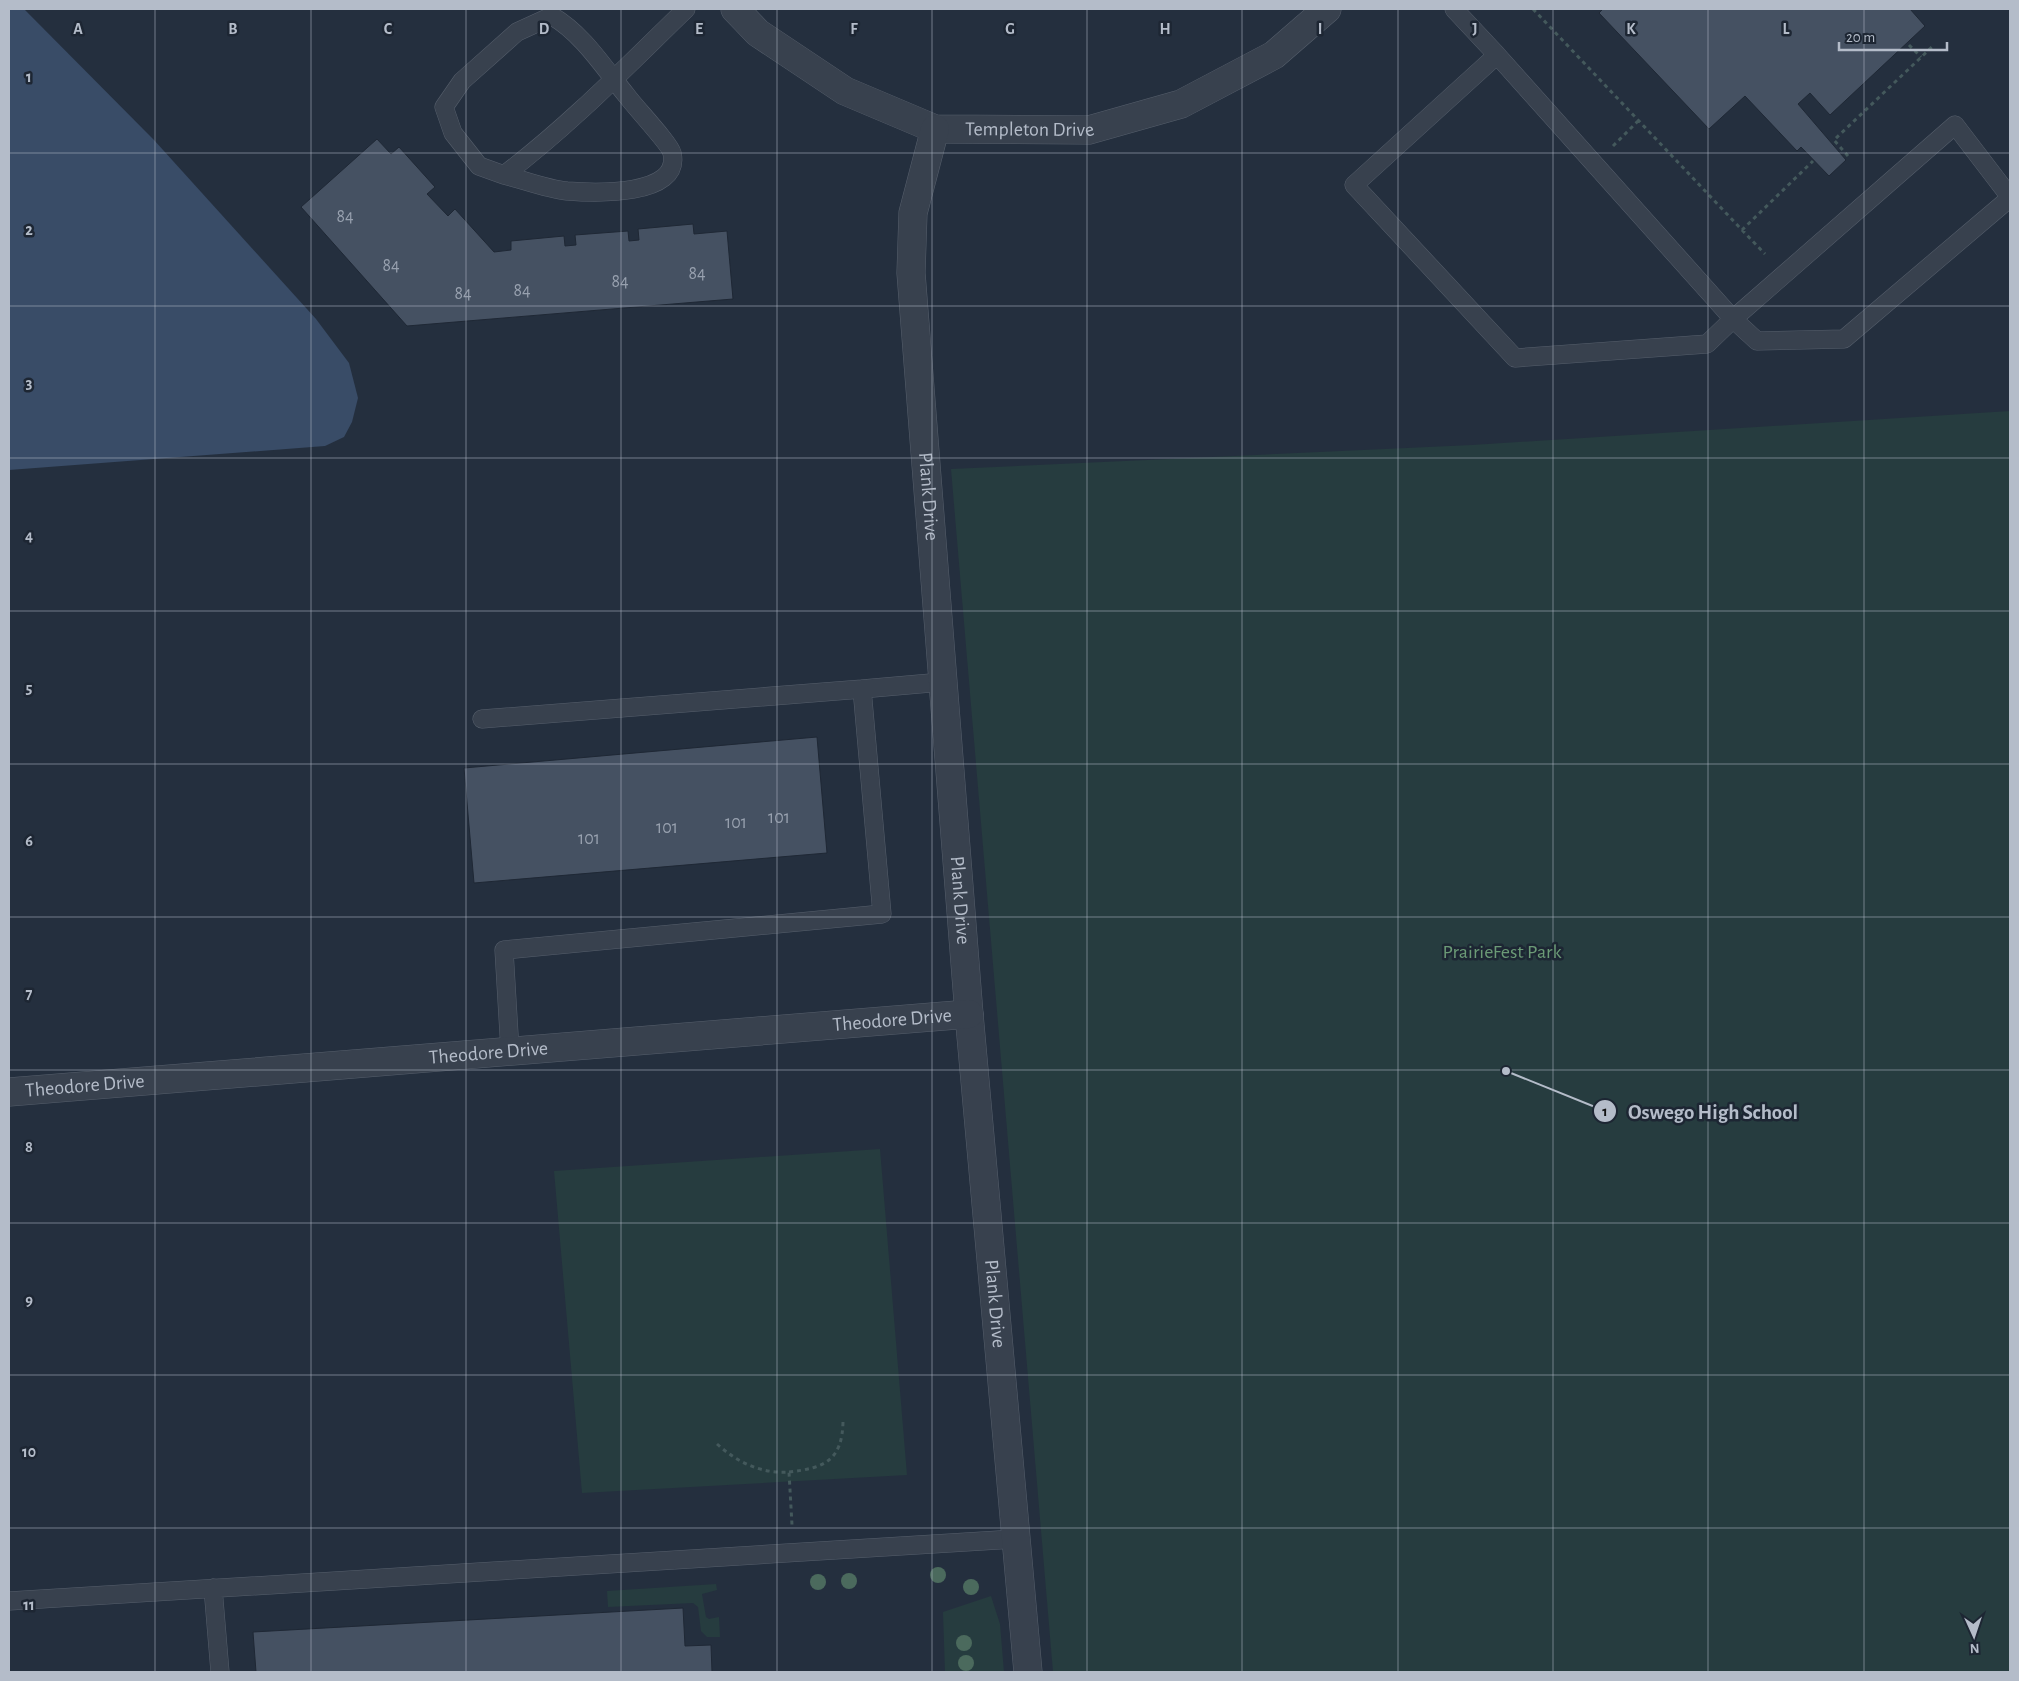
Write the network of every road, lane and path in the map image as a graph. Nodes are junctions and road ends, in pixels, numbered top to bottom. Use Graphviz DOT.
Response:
graph roads {
  1 [pos="686,9"];
  2 [pos="735,9"];
  3 [pos="1327,9"];
  4 [pos="1454,9"];
  5 [pos="1533,9"];
  6 [pos="1909,45"];
  7 [pos="1934,45"];
  8 [pos="1497,54"];
  9 [pos="1921,57"];
  10 [pos="612,78"];
  11 [pos="1639,120"];
  12 [pos="935,129"];
  13 [pos="1613,146"];
  14 [pos="1848,156"];
  15 [pos="1813,161"];
  16 [pos="504,175"];
  17 [pos="2010,198"];
  18 [pos="1742,230"];
  19 [pos="1765,254"];
  20 [pos="1733,319"];
  21 [pos="942,682"];
  22 [pos="862,689"];
  23 [pos="482,719"];
  24 [pos="969,1014"];
  25 [pos="510,1051"];
  26 [pos="9,1092"];
  27 [pos="843,1422"];
  28 [pos="717,1444"];
  29 [pos="789,1472"];
  30 [pos="792,1533"];
  31 [pos="1015,1539"];
  32 [pos="213,1588"];
  33 [pos="9,1601"];
  34 [pos="220,1672"];
  35 [pos="1028,1672"];
  1 -- 10 [label="lane"];
  2 -- 12 [label="street, Templeton Drive"];
  3 -- 12 [label="street, Templeton Drive"];
  4 -- 8 [label="lane"];
  5 -- 11 [label="path"];
  6 -- 9 [label="path"];
  7 -- 9 [label="path"];
  8 -- 20 [label="lane"];
  8 -- 20 [label="lane"];
  9 -- 14 [label="path"];
  10 -- 16 [label="lane"];
  10 -- 16 [label="lane"];
  10 -- 16 [label="lane"];
  11 -- 13 [label="path"];
  11 -- 18 [label="path"];
  12 -- 21 [label="street, Plank Drive"];
  15 -- 18 [label="path"];
  17 -- 20 [label="lane"];
  17 -- 20 [label="lane"];
  18 -- 19 [label="path"];
  21 -- 22 [label="lane"];
  21 -- 24 [label="street, Plank Drive"];
  22 -- 23 [label="lane"];
  22 -- 25 [label="lane"];
  24 -- 25 [label="street, Theodore Drive"];
  24 -- 31 [label="street, Plank Drive"];
  25 -- 26 [label="street, Theodore Drive"];
  27 -- 29 [label="path"];
  28 -- 29 [label="path"];
  29 -- 30 [label="path"];
  31 -- 32 [label="lane"];
  31 -- 35 [label="street, Plank Drive"];
  32 -- 33 [label="lane"];
  32 -- 34 [label="lane"];
}
